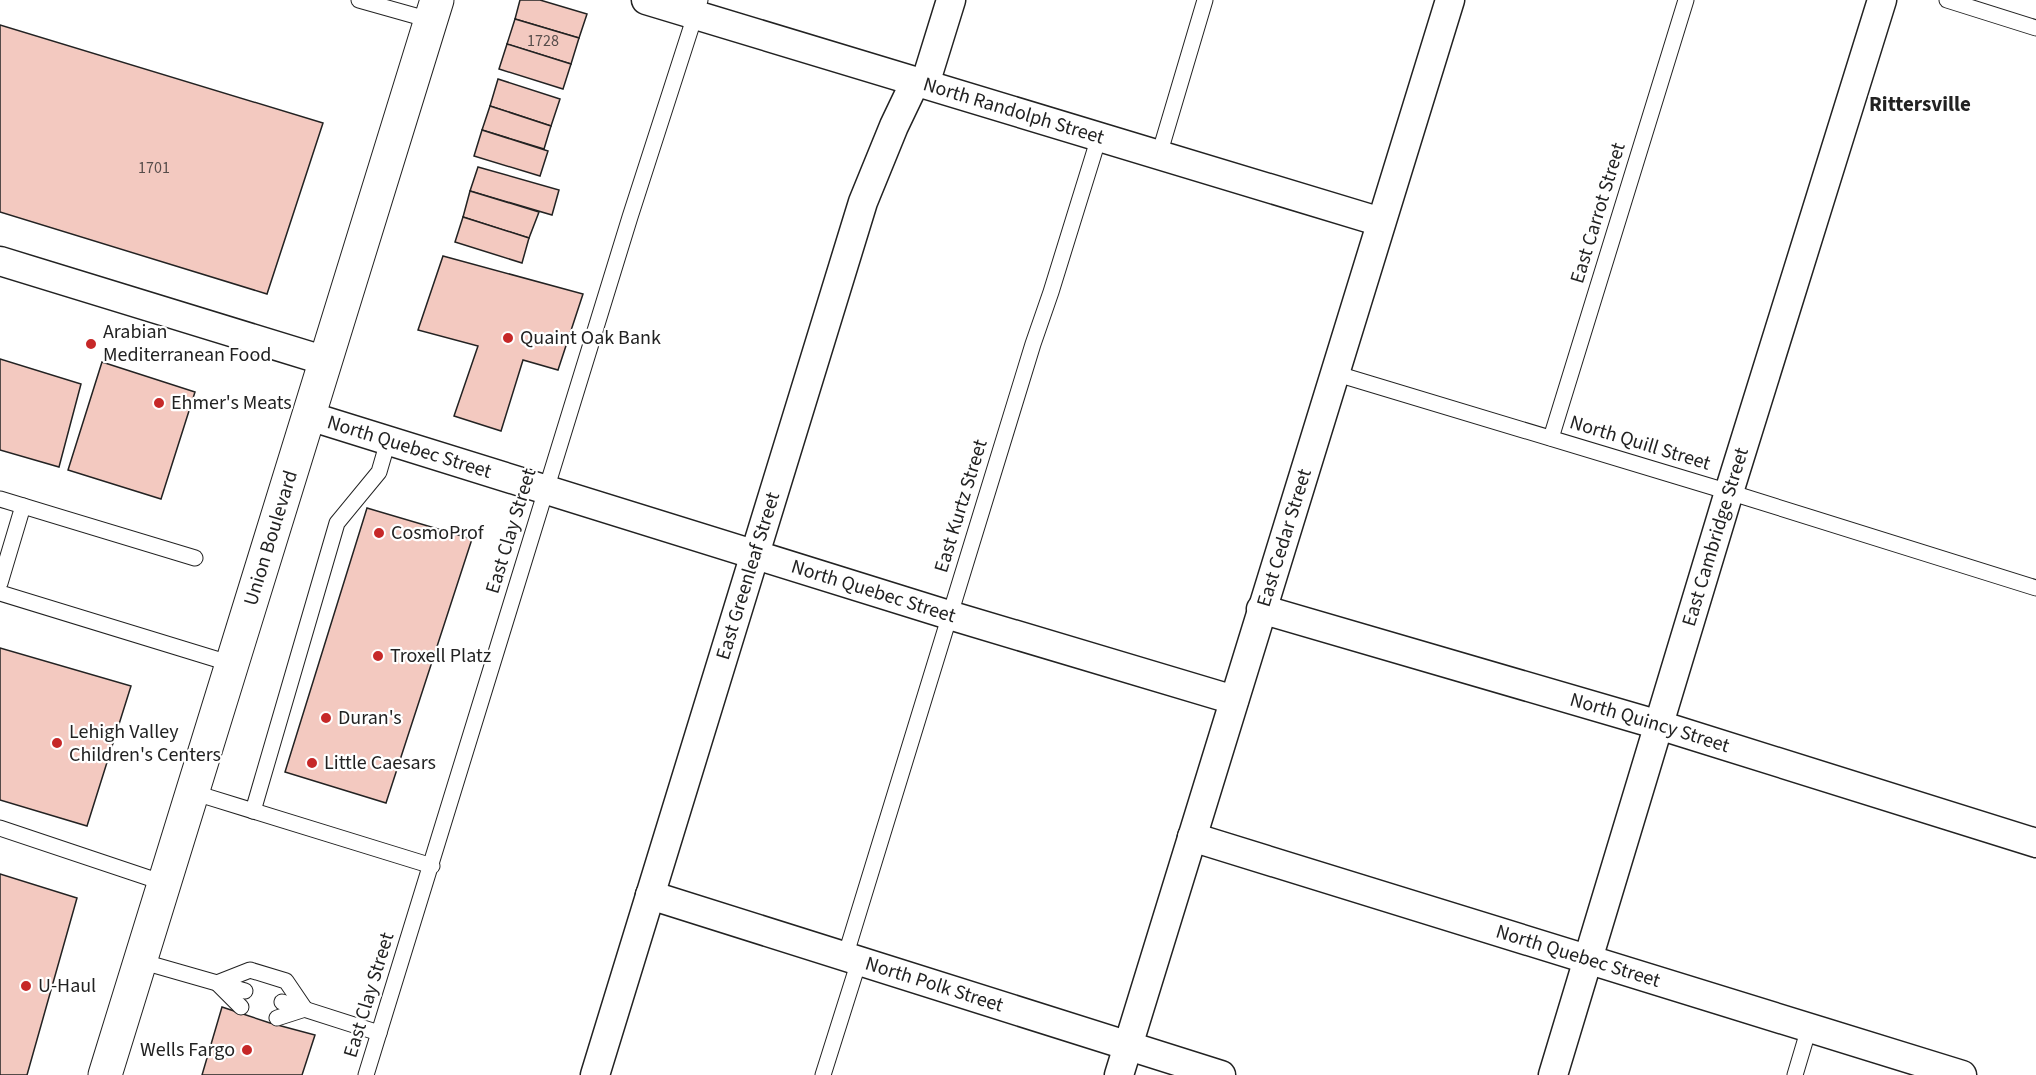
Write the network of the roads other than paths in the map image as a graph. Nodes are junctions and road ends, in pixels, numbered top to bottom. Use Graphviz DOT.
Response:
graph roads {
  1 [pos="359,0"];
  2 [pos="646,0"];
  3 [pos="951,0"];
  4 [pos="1205,0"];
  5 [pos="1450,0"];
  6 [pos="1686,0"];
  7 [pos="1882,0"];
  8 [pos="1947,0"];
  9 [pos="698,8"];
  10 [pos="433,10"];
  11 [pos="2036,28"];
  12 [pos="920,83"];
  13 [pos="1099,137"];
  14 [pos="1159,155"];
  15 [pos="1381,222"];
  16 [pos="0,261"];
  17 [pos="326,361"];
  18 [pos="1334,373"];
  19 [pos="309,416"];
  20 [pos="1551,438"];
  21 [pos="388,441"];
  22 [pos="545,489"];
  23 [pos="1729,492"];
  24 [pos="0,499"];
  25 [pos="23,506"];
  26 [pos="755,553"];
  27 [pos="195,558"];
  28 [pos="0,583"];
  29 [pos="2036,588"];
  30 [pos="0,593"];
  31 [pos="1261,609"];
  32 [pos="949,615"];
  33 [pos="232,664"];
  34 [pos="1234,700"];
  35 [pos="1659,725"];
  36 [pos="192,792"];
  37 [pos="253,811"];
  38 [pos="0,828"];
  39 [pos="1192,837"];
  40 [pos="2036,843"];
  41 [pos="432,866"];
  42 [pos="164,883"];
  43 [pos="650,895"];
  44 [pos="1588,958"];
  45 [pos="852,959"];
  46 [pos="140,961"];
  47 [pos="217,983"];
  48 [pos="245,991"];
  49 [pos="282,1002"];
  50 [pos="241,1007"];
  51 [pos="305,1009"];
  52 [pos="277,1018"];
  53 [pos="1809,1028"];
  54 [pos="379,1033"];
  55 [pos="1128,1046"];
  56 [pos="105,1075"];
  57 [pos="366,1075"];
  58 [pos="595,1075"];
  59 [pos="823,1075"];
  60 [pos="1119,1075"];
  61 [pos="1221,1075"];
  62 [pos="1552,1075"];
  63 [pos="1795,1075"];
  64 [pos="1962,1075"];
  1 -- 10 [label="lane"];
  2 -- 9 [label="street, North Randolph Street"];
  3 -- 12 [label="street, East Greenleaf Street"];
  4 -- 14 [label="lane"];
  5 -- 15 [label="street, East Cedar Street"];
  6 -- 20 [label="lane, East Carrot Street"];
  7 -- 23 [label="street, East Cambridge Street"];
  8 -- 11 [label="lane"];
  9 -- 12 [label="street, North Randolph Street"];
  9 -- 22 [label="lane, East Clay Street"];
  10 -- 17 [label="main road, Union Boulevard"];
  12 -- 13 [label="street, North Randolph Street"];
  12 -- 26 [label="street, East Greenleaf Street"];
  13 -- 14 [label="street, North Randolph Street"];
  13 -- 32 [label="lane, East Kurtz Street"];
  14 -- 15 [label="street, North Randolph Street"];
  15 -- 18 [label="street, East Cedar Street"];
  16 -- 17 [label="street"];
  17 -- 19 [label="main road, Union Boulevard"];
  18 -- 20 [label="lane, North Quill Street"];
  18 -- 31 [label="street, East Cedar Street"];
  19 -- 21 [label="street, North Quebec Street"];
  19 -- 33 [label="main road, Union Boulevard"];
  20 -- 23 [label="lane, North Quill Street"];
  21 -- 22 [label="street, North Quebec Street"];
  21 -- 37 [label="lane"];
  22 -- 26 [label="street, North Quebec Street"];
  22 -- 41 [label="lane, East Clay Street"];
  23 -- 29 [label="lane, North Quill Street"];
  23 -- 35 [label="street, East Cambridge Street"];
  24 -- 25 [label="lane"];
  25 -- 27 [label="lane"];
  25 -- 28 [label="lane"];
  26 -- 32 [label="street, North Quebec Street"];
  26 -- 43 [label="street, East Greenleaf Street"];
  30 -- 33 [label="lane"];
  31 -- 34 [label="street, East Cedar Street"];
  31 -- 35 [label="street, North Quincy Street"];
  32 -- 34 [label="street, North Quebec Street"];
  32 -- 45 [label="lane, East Kurtz Street"];
  33 -- 36 [label="main road, Union Boulevard"];
  34 -- 39 [label="street, East Cedar Street"];
  35 -- 40 [label="street, North Quincy Street"];
  35 -- 44 [label="street, East Cambridge Street"];
  36 -- 37 [label="lane"];
  36 -- 42 [label="main road, Union Boulevard"];
  37 -- 41 [label="lane"];
  38 -- 42 [label="lane"];
  39 -- 44 [label="street, North Quebec Street"];
  39 -- 55 [label="street, East Cedar Street"];
  41 -- 54 [label="lane, East Clay Street"];
  42 -- 46 [label="main road, Union Boulevard"];
  43 -- 45 [label="street, North Polk Street"];
  43 -- 58 [label="street, East Greenleaf Street"];
  44 -- 53 [label="street, North Quebec Street"];
  44 -- 62 [label="street, East Cambridge Street"];
  45 -- 55 [label="street, North Polk Street"];
  45 -- 59 [label="lane, East Kurtz Street"];
  46 -- 47 [label="lane"];
  46 -- 56 [label="main road, Union Boulevard"];
  47 -- 48 [label="lane"];
  47 -- 50 [label="lane"];
  47 -- 51 [label="lane"];
  49 -- 51 [label="lane"];
  51 -- 52 [label="lane"];
  51 -- 54 [label="lane"];
  53 -- 63 [label="lane"];
  53 -- 64 [label="street, North Quebec Street"];
  54 -- 57 [label="lane, East Clay Street"];
  55 -- 60 [label="street, East Cedar Street"];
  55 -- 61 [label="street, North Polk Street"];
}
